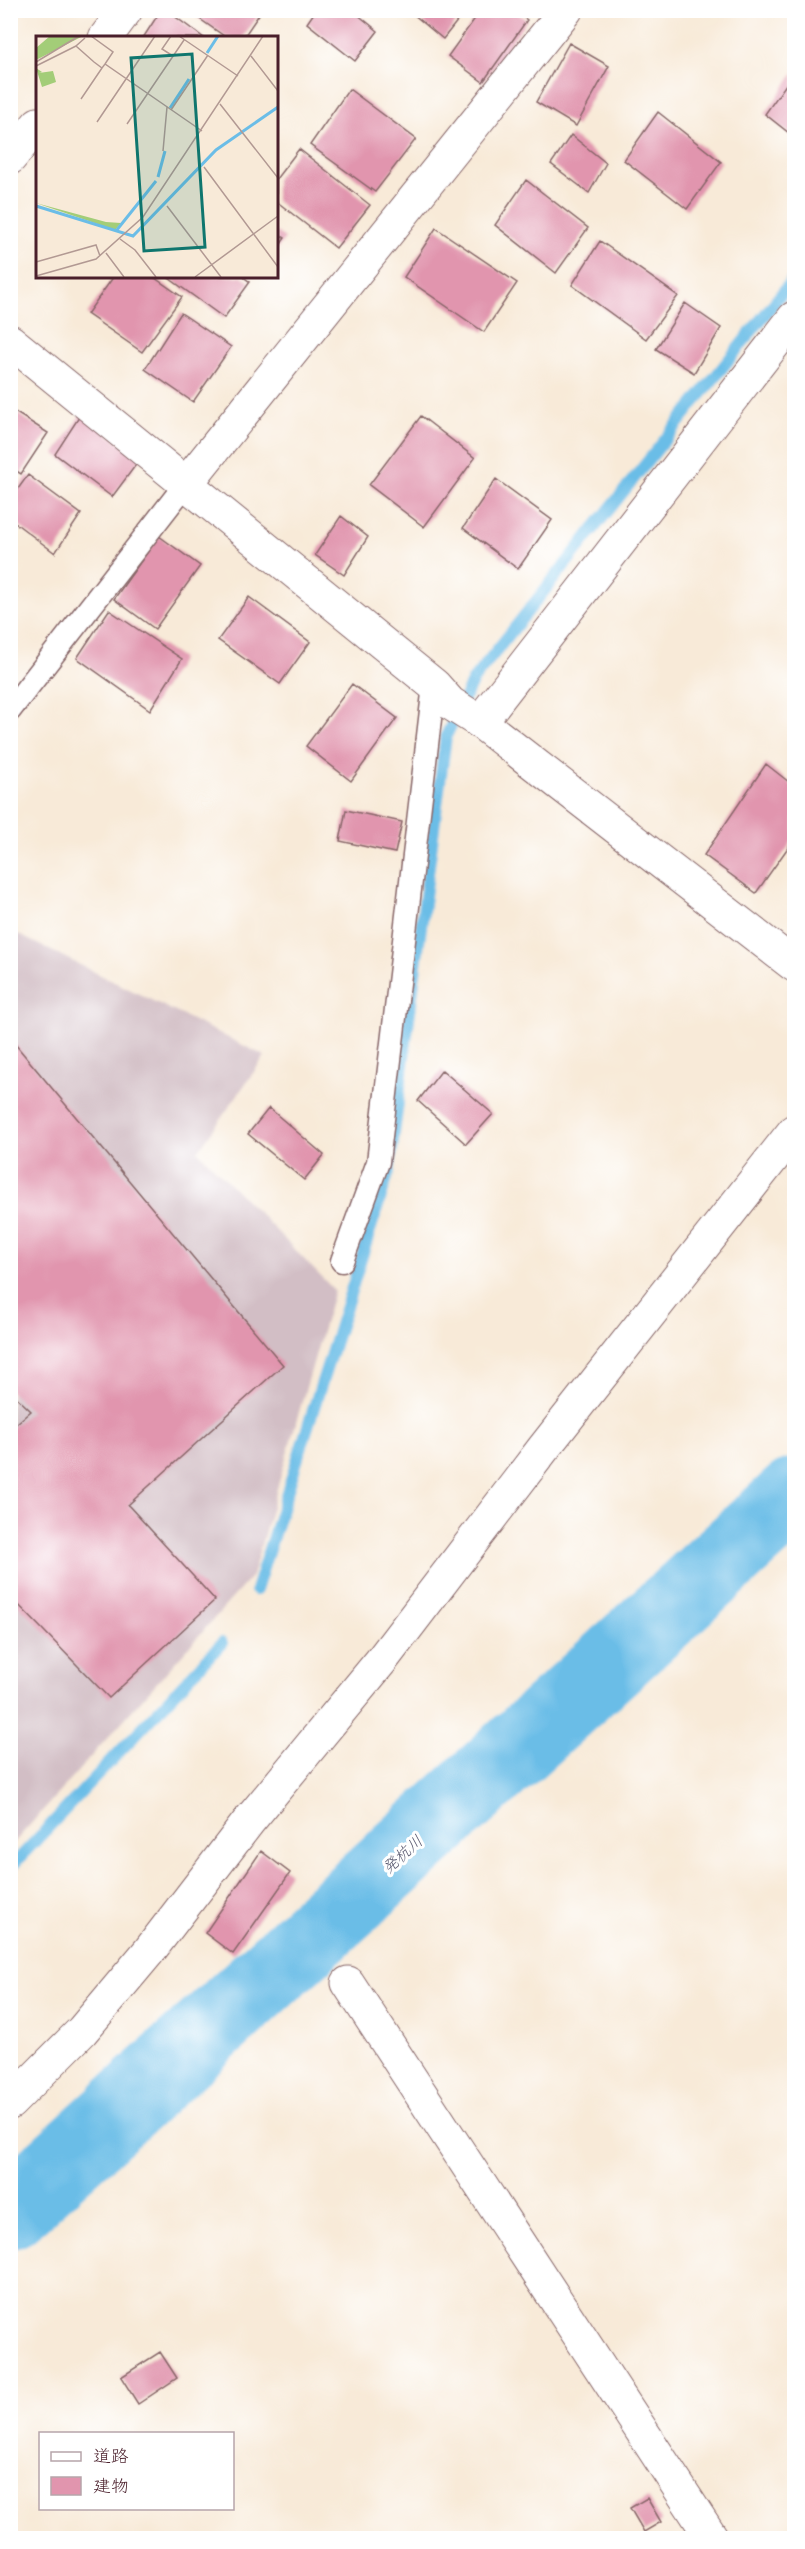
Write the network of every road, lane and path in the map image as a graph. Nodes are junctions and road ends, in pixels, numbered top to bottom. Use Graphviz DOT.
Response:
graph roads {
  1 [pos="126,10"];
  2 [pos="557,14"];
  3 [pos="106,36"];
  4 [pos="36,126"];
  5 [pos="10,158"];
  6 [pos="795,318"];
  7 [pos="10,341"];
  8 [pos="185,485"];
  9 [pos="457,706"];
  10 [pos="10,710"];
  11 [pos="795,965"];
  12 [pos="795,1131"];
  13 [pos="342,1261"];
  14 [pos="348,1983"];
  15 [pos="10,2103"];
  16 [pos="712,2538"];
  1 -- 3 [label="street"];
  2 -- 8 [label="street"];
  4 -- 5 [label="street"];
  6 -- 9 [label="street"];
  7 -- 8 [label="street"];
  8 -- 9 [label="street"];
  8 -- 10 [label="lane"];
  9 -- 11 [label="street"];
  9 -- 13 [label="lane"];
  12 -- 15 [label="street"];
  14 -- 16 [label="street"];
}
